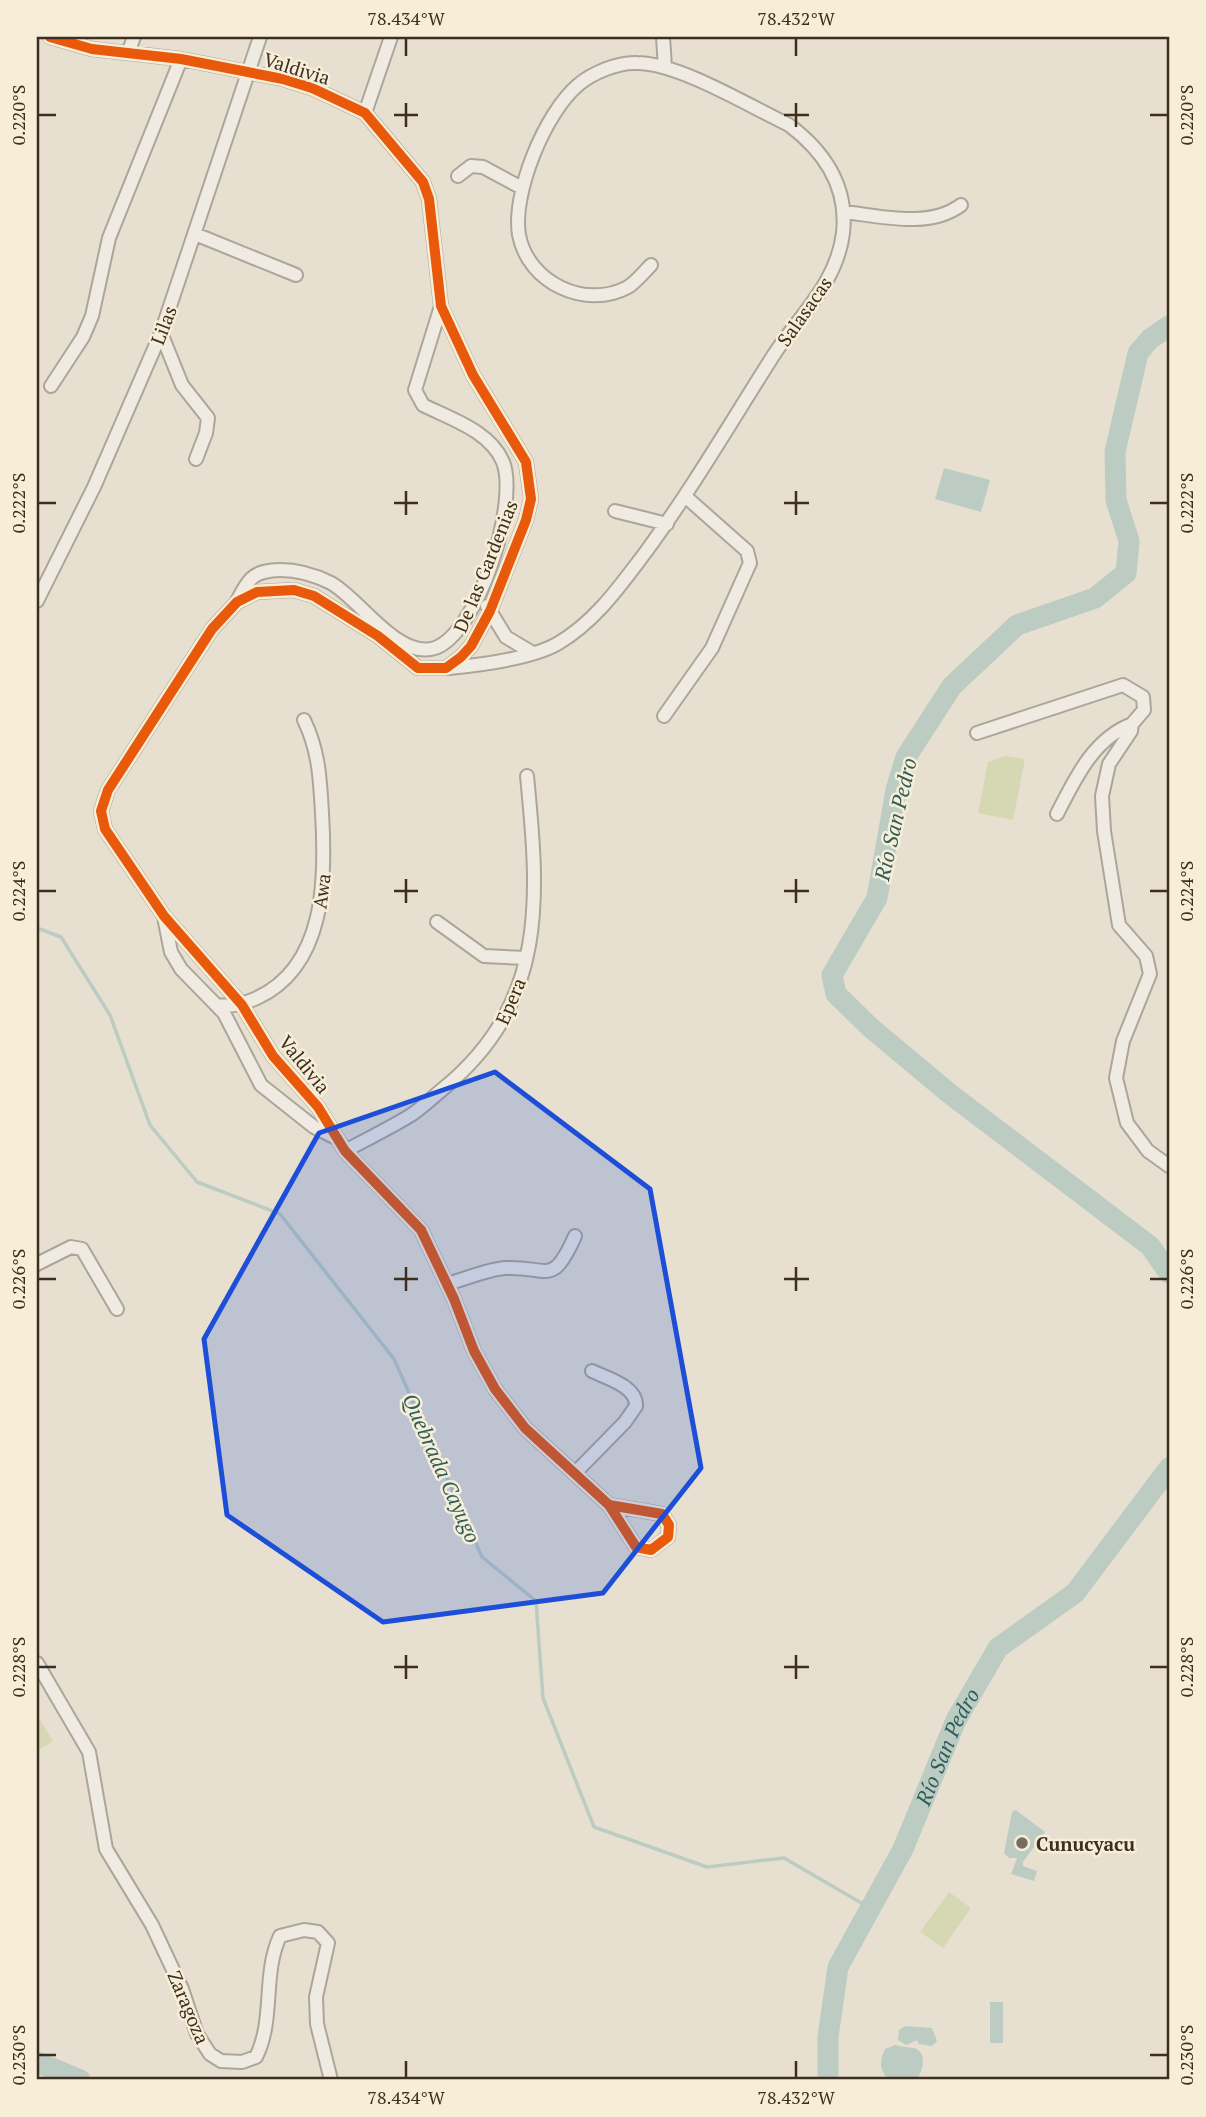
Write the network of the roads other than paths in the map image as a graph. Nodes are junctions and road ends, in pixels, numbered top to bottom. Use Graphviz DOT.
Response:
graph roads {
  1 [pos="50,37"];
  2 [pos="134,37"];
  3 [pos="260,37"];
  4 [pos="391,37"];
  5 [pos="663,37"];
  6 [pos="128,53"];
  7 [pos="181,59"];
  8 [pos="665,66"];
  9 [pos="250,72"];
  10 [pos="365,113"];
  11 [pos="458,176"];
  12 [pos="522,188"];
  13 [pos="961,205"];
  14 [pos="844,212"];
  15 [pos="195,234"];
  16 [pos="651,265"];
  17 [pos="296,275"];
  18 [pos="441,306"];
  19 [pos="161,333"];
  20 [pos="51,386"];
  21 [pos="195,459"];
  22 [pos="686,497"];
  23 [pos="615,511"];
  24 [pos="667,524"];
  25 [pos="480,596"];
  26 [pos="37,601"];
  27 [pos="237,602"];
  28 [pos="490,611"];
  29 [pos="381,632"];
  30 [pos="531,652"];
  31 [pos="446,668"];
  32 [pos="664,716"];
  33 [pos="304,720"];
  34 [pos="1132,724"];
  35 [pos="978,733"];
  36 [pos="527,776"];
  37 [pos="1057,814"];
  38 [pos="164,916"];
  39 [pos="437,922"];
  40 [pos="526,958"];
  41 [pos="216,1005"];
  42 [pos="242,1005"];
  43 [pos="334,1137"];
  44 [pos="345,1151"];
  45 [pos="1169,1166"];
  46 [pos="575,1236"];
  47 [pos="37,1265"];
  48 [pos="447,1284"];
  49 [pos="117,1309"];
  50 [pos="592,1371"];
  51 [pos="575,1473"];
  52 [pos="609,1504"];
  53 [pos="37,1663"];
  54 [pos="331,2080"];
  1 -- 6 [label="street, Valdivia"];
  2 -- 6 [label="street"];
  3 -- 9 [label="street, Lilas"];
  4 -- 10 [label="street"];
  5 -- 8 [label="street"];
  6 -- 7 [label="street, Valdivia"];
  7 -- 9 [label="street, Valdivia"];
  7 -- 20 [label="street"];
  8 -- 12 [label="street, Salasacas"];
  8 -- 14 [label="street, Salasacas"];
  9 -- 10 [label="street, Valdivia"];
  9 -- 15 [label="street, Lilas"];
  10 -- 18 [label="street, De las Gardenias"];
  11 -- 12 [label="street"];
  12 -- 16 [label="street, Salasacas"];
  13 -- 14 [label="street"];
  14 -- 22 [label="street, Salasacas"];
  15 -- 17 [label="street"];
  15 -- 19 [label="street, Lilas"];
  18 -- 25 [label="street"];
  18 -- 28 [label="street, De las Gardenias"];
  19 -- 21 [label="street"];
  19 -- 26 [label="street, Lilas"];
  22 -- 24 [label="street, Salasacas"];
  22 -- 32 [label="street"];
  23 -- 24 [label="street"];
  24 -- 30 [label="street, Salasacas"];
  25 -- 28 [label="street"];
  25 -- 29 [label="street"];
  27 -- 29 [label="street"];
  27 -- 29 [label="street"];
  27 -- 38 [label="street, Valdivia"];
  28 -- 30 [label="street"];
  28 -- 31 [label="street, De las Gardenias"];
  29 -- 31 [label="street"];
  30 -- 31 [label="street, Salasacas"];
  33 -- 42 [label="street, Awa"];
  34 -- 35 [label="street"];
  34 -- 37 [label="street"];
  34 -- 45 [label="street"];
  36 -- 40 [label="street, Epera"];
  38 -- 41 [label="street, Valdivia"];
  38 -- 42 [label="street, Valdivia"];
  39 -- 40 [label="street"];
  40 -- 44 [label="street, Epera"];
  41 -- 42 [label="street, Awa"];
  41 -- 43 [label="street, Valdivia"];
  42 -- 43 [label="street, Valdivia"];
  43 -- 44 [label="street, Valdivia"];
  44 -- 48 [label="street, Valdivia"];
  46 -- 48 [label="street"];
  47 -- 49 [label="street"];
  48 -- 51 [label="street, Valdivia"];
  50 -- 51 [label="street"];
  51 -- 52 [label="street, Valdivia"];
  52 -- 52 [label="street, Valdivia"];
  53 -- 54 [label="street, Zaragoza"];
}
